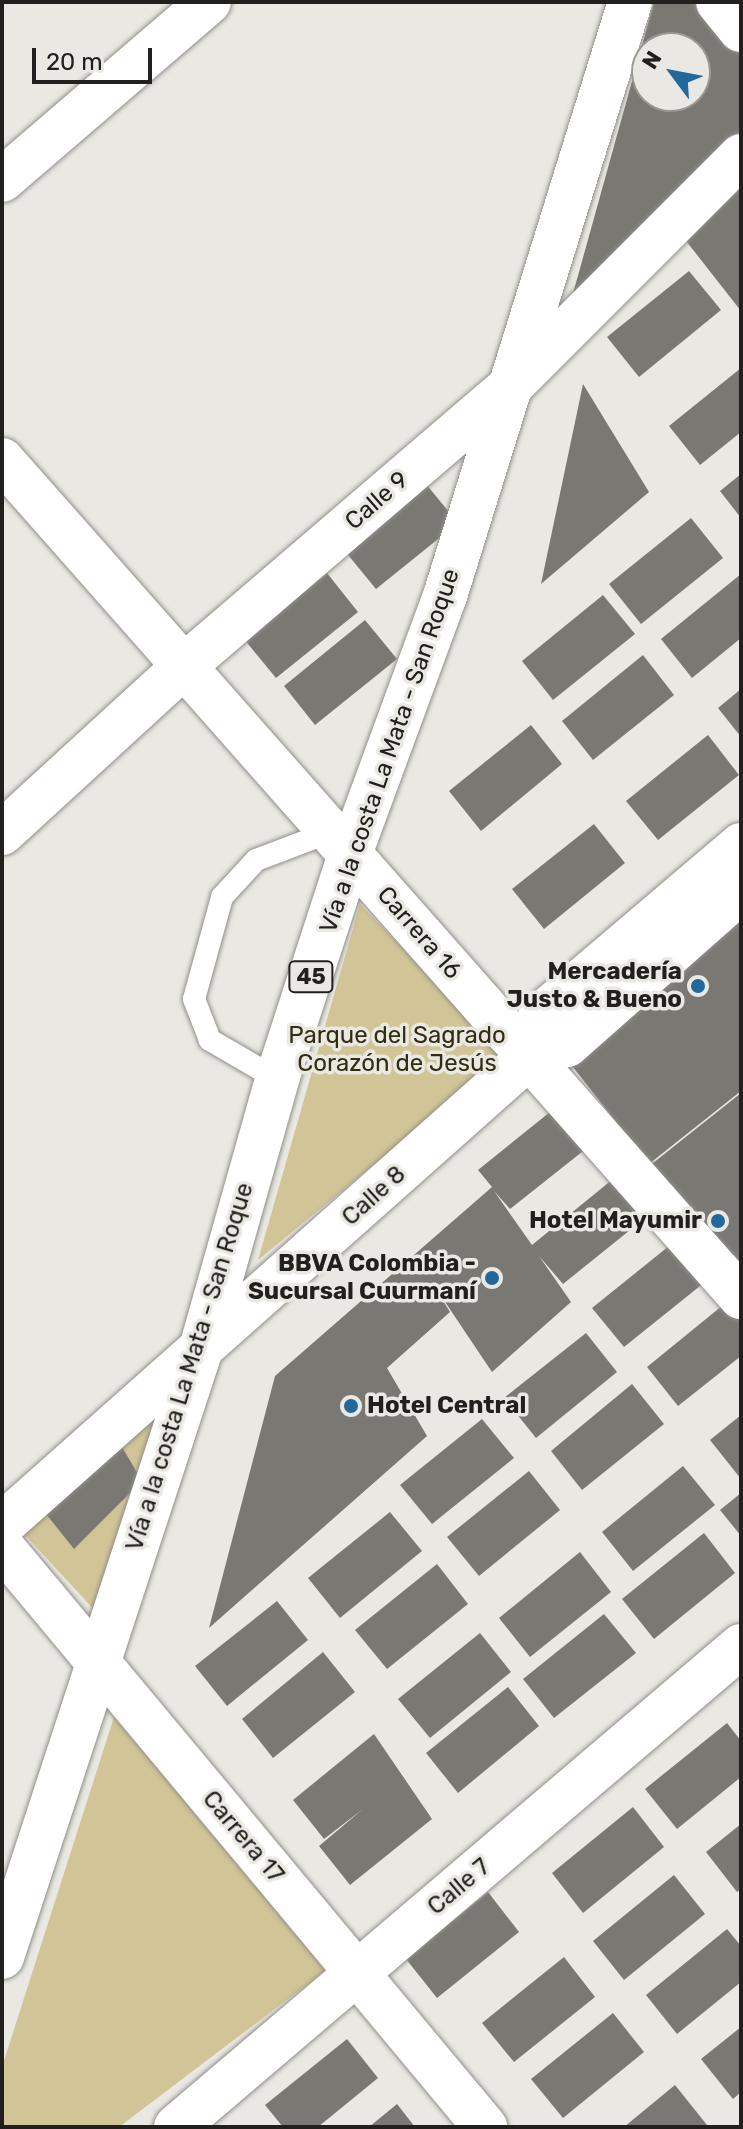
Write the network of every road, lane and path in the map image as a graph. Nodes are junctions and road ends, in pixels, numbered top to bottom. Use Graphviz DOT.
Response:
graph roads {
  1 [pos="209,2"];
  2 [pos="630,2"];
  3 [pos="718,2"];
  4 [pos="741,30"];
  5 [pos="741,156"];
  6 [pos="2,180"];
  7 [pos="512,385"];
  8 [pos="2,460"];
  9 [pos="184,666"];
  10 [pos="2,833"];
  11 [pos="340,843"];
  12 [pos="741,845"];
  13 [pos="741,891"];
  14 [pos="529,1057"];
  15 [pos="277,1079"];
  16 [pos="741,1297"];
  17 [pos="200,1352"];
  18 [pos="2,1525"];
  19 [pos="2,1547"];
  20 [pos="741,1646"];
  21 [pos="95,1659"];
  22 [pos="2,1957"];
  23 [pos="357,1973"];
  24 [pos="176,2127"];
  25 [pos="485,2127"];
  1 -- 6 [label="main road"];
  2 -- 7 [label="main road, Vía a la costa La Mata - San Roque / 45"];
  3 -- 4 [label="main road"];
  5 -- 7 [label="main road, Calle 9"];
  7 -- 9 [label="main road, Calle 9"];
  7 -- 11 [label="main road, Vía a la costa La Mata - San Roque / 45"];
  8 -- 9 [label="main road, Carrera 16"];
  9 -- 10 [label="main road, Calle 9"];
  9 -- 11 [label="main road, Carrera 16"];
  11 -- 14 [label="main road, Carrera 16"];
  11 -- 15 [label="main road, Vía a la costa La Mata - San Roque / 45"];
  11 -- 15 [label="lane"];
  12 -- 14 [label="main road"];
  13 -- 14 [label="main road, Calle 8"];
  14 -- 16 [label="main road, Carrera 16"];
  14 -- 17 [label="main road, Calle 8"];
  15 -- 17 [label="main road, Vía a la costa La Mata - San Roque / 45"];
  17 -- 18 [label="main road, Calle 8"];
  17 -- 21 [label="main road, Vía a la costa La Mata - San Roque / 45"];
  19 -- 21 [label="main road, Carrera 17"];
  20 -- 23 [label="main road, Calle 7"];
  21 -- 22 [label="main road, Vía a la costa La Mata - San Roque / 45"];
  21 -- 23 [label="main road, Carrera 17"];
  23 -- 24 [label="main road, Calle 7"];
  23 -- 25 [label="main road, Carrera 17"];
}
